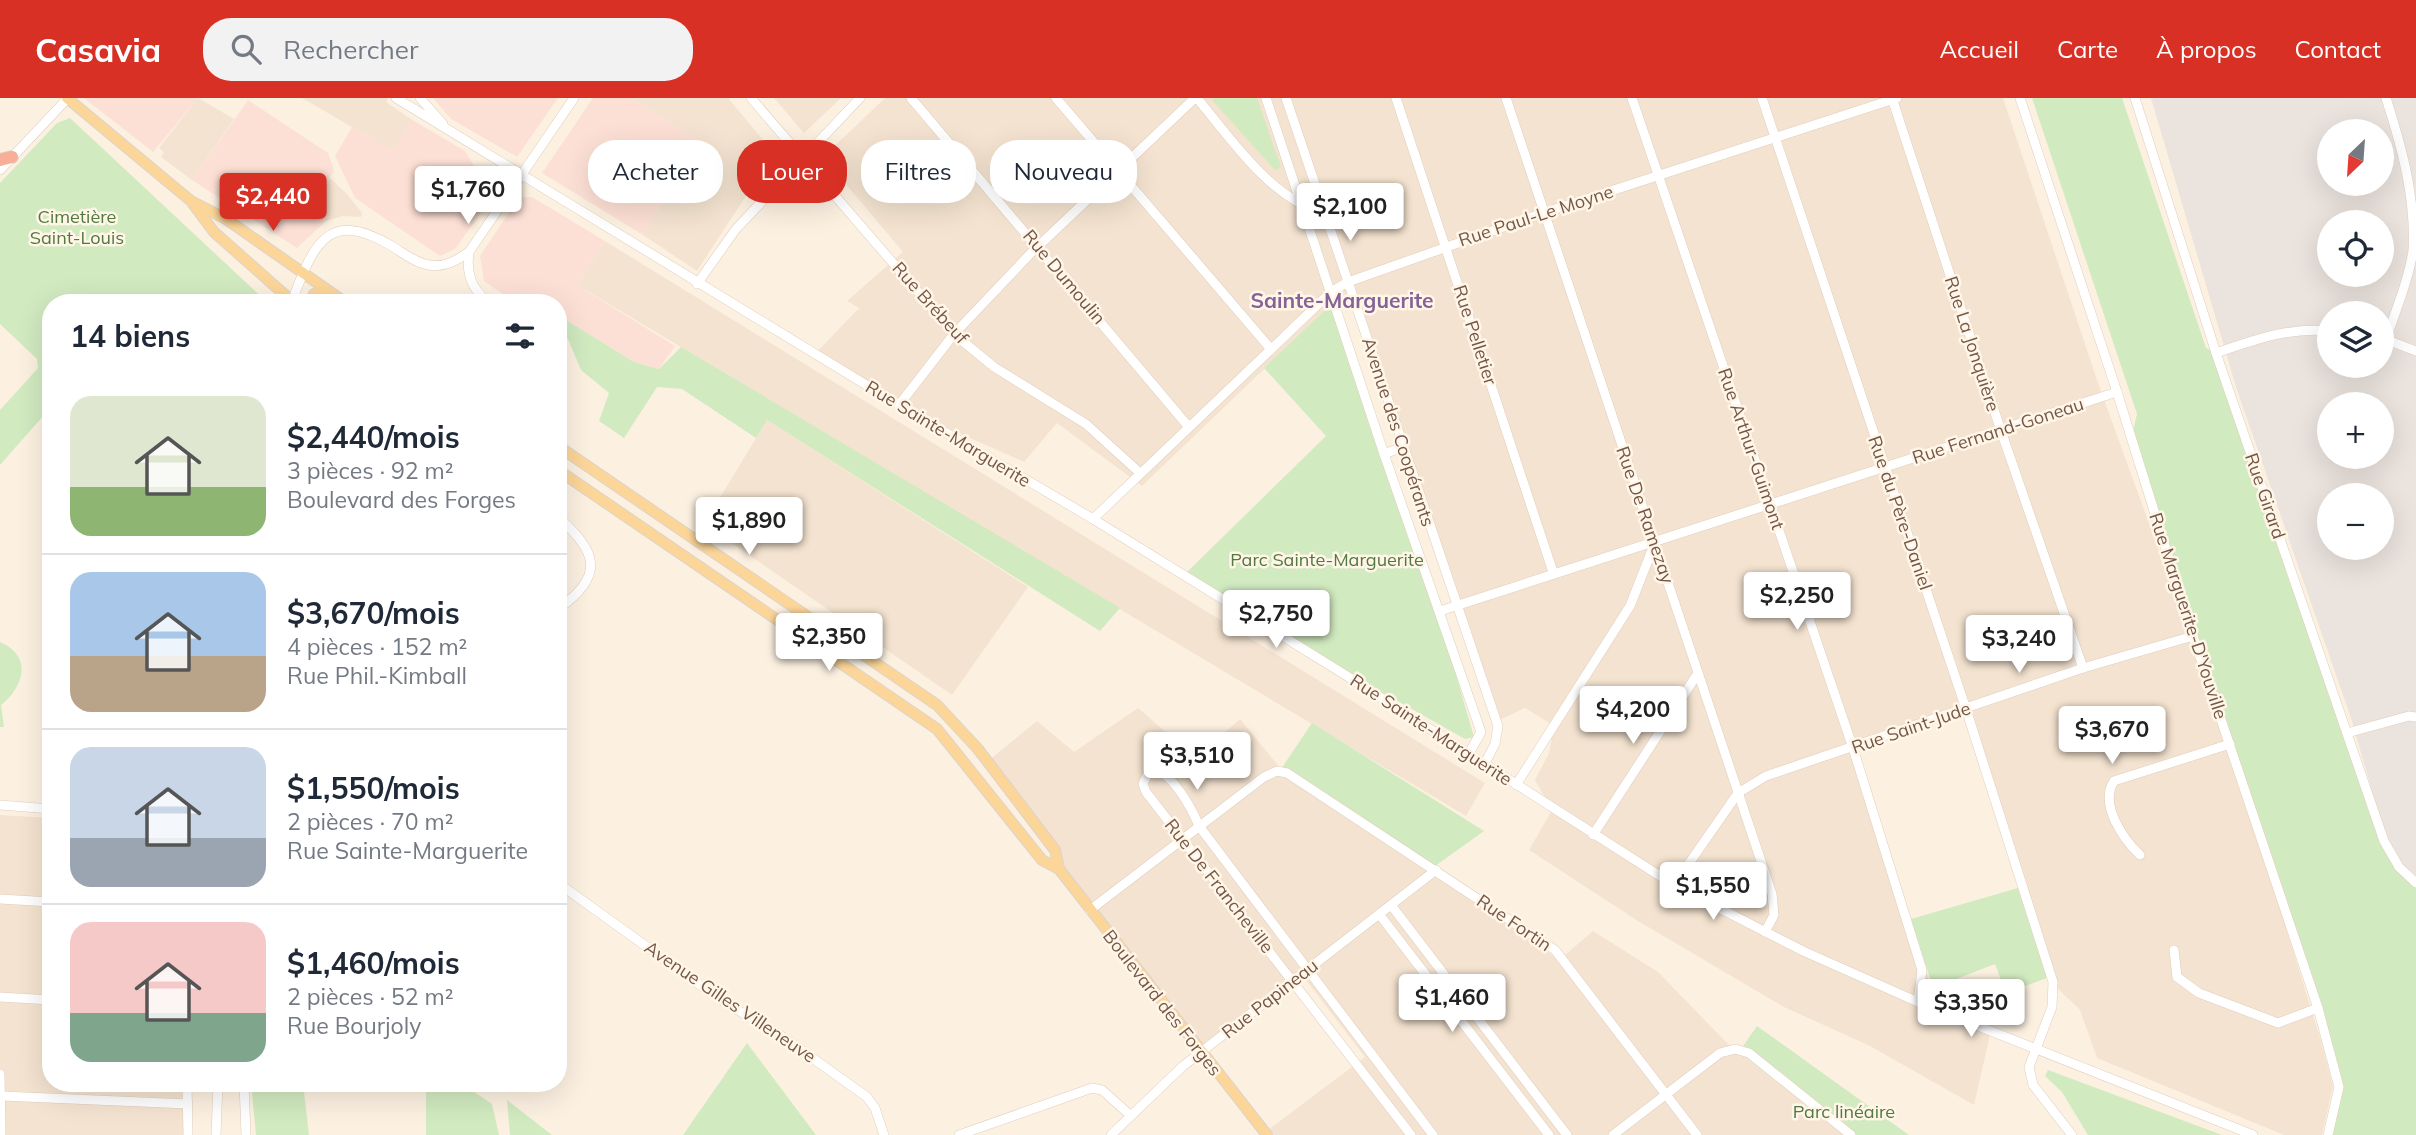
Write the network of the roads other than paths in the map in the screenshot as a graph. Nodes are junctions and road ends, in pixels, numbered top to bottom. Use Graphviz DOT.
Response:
graph roads {
  1 [pos="67,98"];
  2 [pos="420,98"];
  3 [pos="574,98"];
  4 [pos="751,98"];
  5 [pos="860,98"];
  6 [pos="911,98"];
  7 [pos="1056,98"];
  8 [pos="1196,98"];
  9 [pos="1266,98"];
  10 [pos="1286,98"];
  11 [pos="1396,98"];
  12 [pos="1506,98"];
  13 [pos="1632,98"];
  14 [pos="1762,98"];
  15 [pos="1894,98"];
  16 [pos="2020,98"];
  17 [pos="2135,98"];
  18 [pos="2386,98"];
  19 [pos="398,99"];
  20 [pos="449,131"];
  21 [pos="1774,138"];
  22 [pos="785,140"];
  23 [pos="818,140"];
  24 [pos="1092,140"];
  25 [pos="1137,152"];
  26 [pos="6,158"];
  27 [pos="0,170"];
  28 [pos="520,175"];
  29 [pos="1658,178"];
  30 [pos="1137,192"];
  31 [pos="191,201"];
  32 [pos="759,203"];
  33 [pos="839,203"];
  34 [pos="1083,203"];
  35 [pos="1303,207"];
  36 [pos="1543,212"];
  37 [pos="1324,214"];
  38 [pos="1038,246"];
  39 [pos="1445,246"];
  40 [pos="469,252"];
  41 [pos="303,273"];
  42 [pos="1348,282"];
  43 [pos="697,284"];
  44 [pos="327,290"];
  45 [pos="1331,292"];
  46 [pos="284,294"];
  47 [pos="296,294"];
  48 [pos="314,294"];
  49 [pos="333,294"];
  50 [pos="482,294"];
  51 [pos="2394,310"];
  52 [pos="2317,331"];
  53 [pos="954,334"];
  54 [pos="2394,343"];
  55 [pos="1270,348"];
  56 [pos="2416,351"];
  57 [pos="2217,354"];
  58 [pos="2118,392"];
  59 [pos="899,405"];
  60 [pos="1188,425"];
  61 [pos="2000,428"];
  62 [pos="1403,447"];
  63 [pos="567,452"];
  64 [pos="1384,454"];
  65 [pos="1885,469"];
  66 [pos="1140,473"];
  67 [pos="567,476"];
  68 [pos="1770,505"];
  69 [pos="1093,519"];
  70 [pos="567,525"];
  71 [pos="1654,545"];
  72 [pos="1553,572"];
  73 [pos="777,595"];
  74 [pos="567,601"];
  75 [pos="1456,607"];
  76 [pos="766,611"];
  77 [pos="1440,611"];
  78 [pos="2193,636"];
  79 [pos="2083,668"];
  80 [pos="1698,673"];
  81 [pos="922,693"];
  82 [pos="910,709"];
  83 [pos="1966,709"];
  84 [pos="2416,717"];
  85 [pos="2347,733"];
  86 [pos="2230,744"];
  87 [pos="1853,748"];
  88 [pos="1468,755"];
  89 [pos="1484,765"];
  90 [pos="1516,785"];
  91 [pos="1738,793"];
  92 [pos="0,804"];
  93 [pos="42,807"];
  94 [pos="1199,826"];
  95 [pos="1593,835"];
  96 [pos="1183,837"];
  97 [pos="2140,855"];
  98 [pos="1059,869"];
  99 [pos="1436,870"];
  100 [pos="2416,883"];
  101 [pos="1674,885"];
  102 [pos="567,889"];
  103 [pos="0,899"];
  104 [pos="42,901"];
  105 [pos="1391,905"];
  106 [pos="1090,910"];
  107 [pos="1379,914"];
  108 [pos="1765,932"];
  109 [pos="2175,950"];
  110 [pos="1308,970"];
  111 [pos="1293,981"];
  112 [pos="0,997"];
  113 [pos="42,999"];
  114 [pos="1918,1002"];
  115 [pos="2318,1009"];
  116 [pos="2035,1049"];
  117 [pos="1200,1052"];
  118 [pos="0,1074"];
  119 [pos="187,1092"];
  120 [pos="218,1092"];
  121 [pos="244,1092"];
  122 [pos="1665,1094"];
  123 [pos="2,1096"];
  124 [pos="188,1104"];
  125 [pos="1130,1115"];
  126 [pos="1,1135"];
  127 [pos="188,1135"];
  128 [pos="216,1135"];
  129 [pos="246,1135"];
  130 [pos="884,1135"];
  131 [pos="958,1135"];
  132 [pos="1111,1135"];
  133 [pos="1267,1135"];
  134 [pos="1411,1135"];
  135 [pos="1433,1135"];
  136 [pos="1549,1135"];
  137 [pos="1567,1135"];
  138 [pos="1613,1135"];
  139 [pos="1697,1135"];
  140 [pos="1851,1135"];
  141 [pos="2072,1135"];
  142 [pos="2253,1135"];
  143 [pos="2328,1135"];
  1 -- 26 [label="street"];
  1 -- 31 [label="main road"];
  2 -- 20 [label="street"];
  3 -- 28 [label="street"];
  4 -- 22 [label="street, Rue Brébeuf"];
  5 -- 23 [label="street"];
  6 -- 38 [label="street, Rue Dumoulin"];
  7 -- 24 [label="street"];
  8 -- 25 [label="street"];
  8 -- 35 [label="street"];
  9 -- 35 [label="street, Avenue des Coopérants"];
  10 -- 37 [label="street, Avenue des Coopérants"];
  11 -- 39 [label="street, Rue Pelletier"];
  12 -- 36 [label="street, Rue De Ramezay"];
  13 -- 29 [label="street, Rue Arthur-Guimont"];
  14 -- 21 [label="street, Rue du Père-Daniel"];
  15 -- 21 [label="street, Rue Paul-Le Moyne"];
  15 -- 61 [label="street, Rue La Jonquière"];
  16 -- 58 [label="street, Rue Marguerite-D'Youville"];
  17 -- 57 [label="street, Rue Girard"];
  18 -- 51 [label="street"];
  19 -- 20 [label="street, Rue Sainte-Marguerite"];
  20 -- 28 [label="street, Rue Sainte-Marguerite"];
  21 -- 29 [label="street, Rue Paul-Le Moyne"];
  21 -- 65 [label="street, Rue du Père-Daniel"];
  26 -- 27 [label="street"];
  28 -- 40 [label="street"];
  28 -- 43 [label="street, Rue Sainte-Marguerite"];
  29 -- 36 [label="street, Rue Paul-Le Moyne"];
  29 -- 68 [label="street, Rue Arthur-Guimont"];
  30 -- 55 [label="street"];
  31 -- 41 [label="main road"];
  31 -- 46 [label="main road"];
  32 -- 43 [label="street"];
  33 -- 53 [label="street, Rue Brébeuf"];
  34 -- 38 [label="street"];
  35 -- 37 [label="street"];
  35 -- 45 [label="street, Avenue des Coopérants"];
  36 -- 39 [label="street, Rue Paul-Le Moyne"];
  36 -- 71 [label="street, Rue De Ramezay"];
  37 -- 42 [label="street, Avenue des Coopérants"];
  38 -- 53 [label="street"];
  38 -- 60 [label="street, Rue Dumoulin"];
  39 -- 42 [label="street, Rue Paul-Le Moyne"];
  39 -- 72 [label="street, Rue Pelletier"];
  40 -- 41 [label="street"];
  40 -- 50 [label="street"];
  41 -- 44 [label="main road"];
  41 -- 47 [label="street"];
  42 -- 45 [label="street, Rue Paul-Le Moyne"];
  42 -- 62 [label="street, Avenue des Coopérants"];
  43 -- 59 [label="street, Rue Sainte-Marguerite"];
  44 -- 48 [label="main road"];
  44 -- 49 [label="main road"];
  45 -- 55 [label="street, Rue Paul-Le Moyne"];
  45 -- 64 [label="street, Avenue des Coopérants"];
  52 -- 57 [label="street"];
  53 -- 59 [label="street"];
  53 -- 66 [label="street, Rue Brébeuf"];
  54 -- 56 [label="street"];
  55 -- 60 [label="street, Rue Paul-Le Moyne"];
  57 -- 85 [label="street, Rue Girard"];
  58 -- 61 [label="street, Rue Fernand-Goneau"];
  58 -- 78 [label="street, Rue Marguerite-D'Youville"];
  59 -- 69 [label="street, Rue Sainte-Marguerite"];
  60 -- 66 [label="street, Rue Paul-Le Moyne"];
  61 -- 65 [label="street, Rue Fernand-Goneau"];
  61 -- 79 [label="street, Rue La Jonquière"];
  62 -- 64 [label="street"];
  62 -- 75 [label="street, Avenue des Coopérants"];
  63 -- 73 [label="main road, Boulevard des Forges"];
  64 -- 77 [label="street, Avenue des Coopérants"];
  65 -- 68 [label="street, Rue Fernand-Goneau"];
  65 -- 83 [label="street, Rue du Père-Daniel"];
  66 -- 69 [label="street, Rue Paul-Le Moyne"];
  67 -- 76 [label="main road, Boulevard des Forges"];
  68 -- 71 [label="street, Rue Fernand-Goneau"];
  68 -- 87 [label="street, Rue Arthur-Guimont"];
  69 -- 88 [label="street, Rue Sainte-Marguerite"];
  70 -- 74 [label="street"];
  71 -- 72 [label="street, Rue Fernand-Goneau"];
  71 -- 80 [label="street, Rue De Ramezay"];
  71 -- 90 [label="street"];
  72 -- 75 [label="street, Rue Fernand-Goneau"];
  73 -- 76 [label="main road"];
  73 -- 81 [label="main road, Boulevard des Forges"];
  75 -- 77 [label="street, Rue Fernand-Goneau"];
  75 -- 89 [label="street, Avenue des Coopérants"];
  76 -- 82 [label="main road, Boulevard des Forges"];
  77 -- 88 [label="street, Avenue des Coopérants"];
  78 -- 79 [label="street, Rue Saint-Jude"];
  78 -- 86 [label="street, Rue Marguerite-D'Youville"];
  79 -- 83 [label="street, Rue Saint-Jude"];
  80 -- 91 [label="street, Rue De Ramezay"];
  80 -- 95 [label="street"];
  81 -- 82 [label="main road"];
  81 -- 98 [label="main road, Boulevard des Forges"];
  82 -- 98 [label="main road, Boulevard des Forges"];
  83 -- 87 [label="street, Rue Saint-Jude"];
  83 -- 116 [label="street, Rue du Père-Daniel"];
  84 -- 85 [label="street"];
  85 -- 100 [label="street, Rue Girard"];
  86 -- 97 [label="street"];
  86 -- 115 [label="street, Rue Marguerite-D'Youville"];
  87 -- 91 [label="street, Rue Saint-Jude"];
  87 -- 114 [label="street, Rue Arthur-Guimont"];
  88 -- 89 [label="street, Rue Sainte-Marguerite"];
  89 -- 90 [label="street, Rue Sainte-Marguerite"];
  90 -- 95 [label="street, Rue Sainte-Marguerite"];
  91 -- 101 [label="street, Rue Saint-Jude"];
  91 -- 108 [label="street, Rue De Ramezay"];
  92 -- 93 [label="street"];
  94 -- 96 [label="street"];
  94 -- 96 [label="street, Rue De Francheville"];
  94 -- 99 [label="street, Rue Fortin"];
  94 -- 110 [label="street, Rue De Francheville"];
  95 -- 101 [label="street, Rue Sainte-Marguerite"];
  96 -- 106 [label="street"];
  96 -- 111 [label="street, Rue De Francheville"];
  98 -- 106 [label="main road, Boulevard des Forges"];
  99 -- 105 [label="street, Rue Papineau"];
  99 -- 122 [label="street, Rue Fortin"];
  101 -- 108 [label="street, Rue Sainte-Marguerite"];
  102 -- 130 [label="street, Avenue Gilles Villeneuve"];
  103 -- 104 [label="street"];
  105 -- 107 [label="street, Rue Papineau"];
  105 -- 137 [label="street"];
  106 -- 117 [label="main road, Boulevard des Forges"];
  107 -- 110 [label="street, Rue Papineau"];
  107 -- 136 [label="street"];
  108 -- 114 [label="street, Rue Sainte-Marguerite"];
  109 -- 115 [label="street"];
  110 -- 111 [label="street, Rue Papineau"];
  110 -- 135 [label="street, Rue De Francheville"];
  111 -- 117 [label="street, Rue Papineau"];
  111 -- 134 [label="street, Rue De Francheville"];
  112 -- 113 [label="street"];
  114 -- 116 [label="street, Rue Sainte-Marguerite"];
  115 -- 143 [label="street, Rue Marguerite-D'Youville"];
  116 -- 141 [label="street, Rue du Père-Daniel"];
  116 -- 142 [label="street, Rue Sainte-Marguerite"];
  117 -- 125 [label="street, Rue Papineau"];
  117 -- 133 [label="main road, Boulevard des Forges"];
  118 -- 123 [label="street"];
  119 -- 124 [label="street"];
  120 -- 128 [label="street"];
  121 -- 129 [label="street"];
  122 -- 138 [label="street"];
  122 -- 139 [label="street, Rue Fortin"];
  122 -- 140 [label="street"];
  123 -- 124 [label="street"];
  123 -- 126 [label="street"];
  124 -- 127 [label="street"];
  125 -- 131 [label="street"];
  125 -- 132 [label="street, Rue Papineau"];
}
